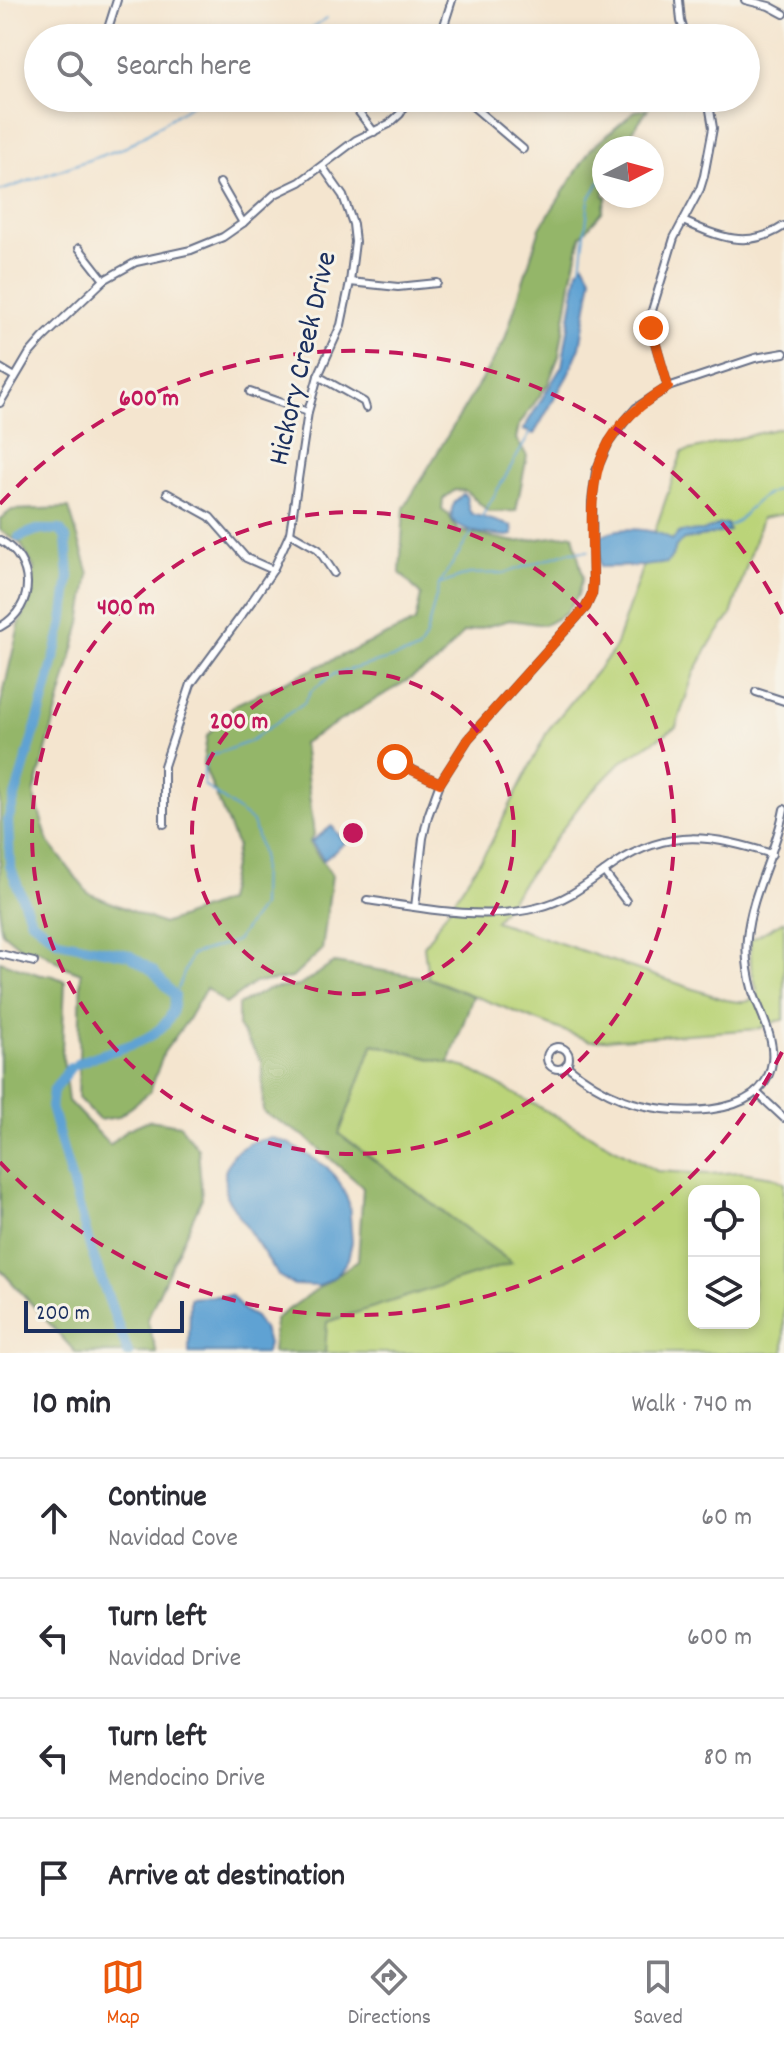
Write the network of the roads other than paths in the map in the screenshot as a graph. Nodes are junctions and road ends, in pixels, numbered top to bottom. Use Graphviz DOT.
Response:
graph roads {
  1 [pos="117,0"];
  2 [pos="452,0"];
  3 [pos="679,0"];
  4 [pos="690,0"];
  5 [pos="745,0"];
  6 [pos="784,14"];
  7 [pos="109,24"];
  8 [pos="444,24"];
  9 [pos="682,24"];
  10 [pos="359,112"];
  11 [pos="401,112"];
  12 [pos="479,112"];
  13 [pos="710,112"];
  14 [pos="374,132"];
  15 [pos="523,149"];
  16 [pos="322,166"];
  17 [pos="220,183"];
  18 [pos="683,221"];
  19 [pos="243,223"];
  20 [pos="784,226"];
  21 [pos="79,248"];
  22 [pos="104,280"];
  23 [pos="350,282"];
  24 [pos="437,283"];
  25 [pos="784,353"];
  26 [pos="0,368"];
  27 [pos="318,376"];
  28 [pos="15,377"];
  29 [pos="668,387"];
  30 [pos="250,392"];
  31 [pos="0,403"];
  32 [pos="366,408"];
  33 [pos="308,412"];
  34 [pos="167,493"];
  35 [pos="290,533"];
  36 [pos="0,540"];
  37 [pos="273,570"];
  38 [pos="334,573"];
  39 [pos="0,627"];
  40 [pos="756,692"];
  41 [pos="784,701"];
  42 [pos="392,760"];
  43 [pos="440,783"];
  44 [pos="784,809"];
  45 [pos="164,824"];
  46 [pos="772,854"];
  47 [pos="604,872"];
  48 [pos="367,900"];
  49 [pos="626,901"];
  50 [pos="415,907"];
  51 [pos="0,954"];
  52 [pos="34,962"];
  53 [pos="566,1065"];
  54 [pos="756,1092"];
  55 [pos="784,1118"];
  1 -- 7 [label="street"];
  2 -- 8 [label="street"];
  3 -- 4 [label="street"];
  3 -- 9 [label="street"];
  5 -- 6 [label="street"];
  10 -- 14 [label="street"];
  11 -- 14 [label="street"];
  12 -- 15 [label="street"];
  13 -- 18 [label="street"];
  14 -- 16 [label="street"];
  16 -- 19 [label="street"];
  16 -- 23 [label="street, Hickory Creek Drive"];
  17 -- 19 [label="street"];
  18 -- 20 [label="street"];
  18 -- 29 [label="street"];
  19 -- 22 [label="street"];
  21 -- 22 [label="street"];
  22 -- 28 [label="street"];
  23 -- 24 [label="street"];
  23 -- 27 [label="street, Hickory Creek Drive"];
  25 -- 29 [label="street"];
  26 -- 28 [label="street"];
  27 -- 32 [label="street"];
  27 -- 33 [label="street, Hickory Creek Drive"];
  28 -- 31 [label="street"];
  29 -- 43 [label="street"];
  30 -- 33 [label="street"];
  33 -- 35 [label="street, Hickory Creek Drive"];
  34 -- 37 [label="street"];
  35 -- 37 [label="street, Hickory Creek Drive"];
  35 -- 38 [label="street"];
  36 -- 39 [label="street"];
  37 -- 45 [label="street, Hickory Creek Drive"];
  40 -- 41 [label="street"];
  42 -- 43 [label="street"];
  43 -- 50 [label="street"];
  44 -- 46 [label="street"];
  46 -- 47 [label="street"];
  46 -- 54 [label="street"];
  47 -- 49 [label="street"];
  47 -- 50 [label="street"];
  48 -- 50 [label="street"];
  51 -- 52 [label="street"];
  53 -- 54 [label="street"];
  54 -- 55 [label="street"];
}
